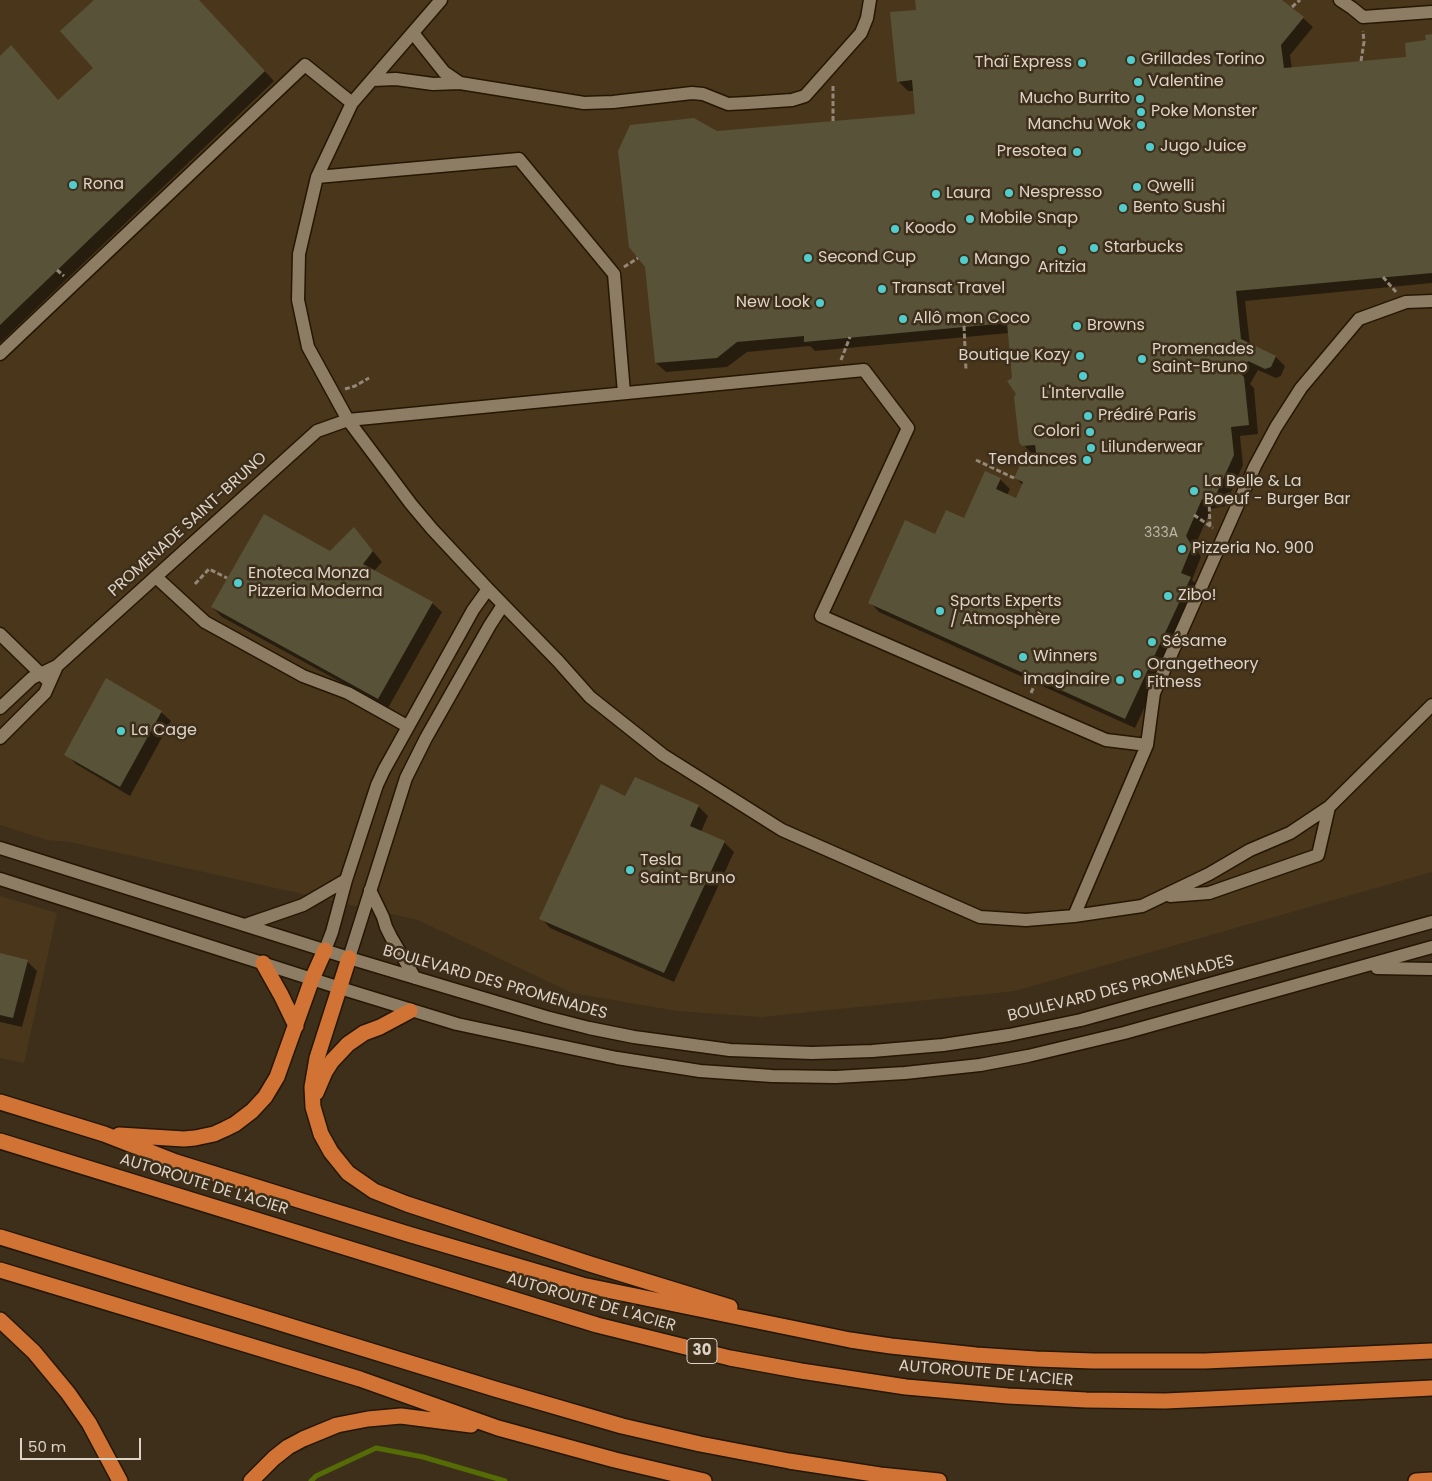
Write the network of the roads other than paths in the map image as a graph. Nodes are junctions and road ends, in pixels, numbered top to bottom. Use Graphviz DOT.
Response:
graph roads {
  1 [pos="441,0"];
  2 [pos="870,0"];
  3 [pos="1340,0"];
  4 [pos="1432,12"];
  5 [pos="413,33"];
  6 [pos="372,80"];
  7 [pos="460,83"];
  8 [pos="352,103"];
  9 [pos="317,176"];
  10 [pos="1432,301"];
  11 [pos="0,354"];
  12 [pos="624,393"];
  13 [pos="348,420"];
  14 [pos="156,577"];
  15 [pos="488,589"];
  16 [pos="503,605"];
  17 [pos="0,634"];
  18 [pos="46,678"];
  19 [pos="1432,705"];
  20 [pos="0,708"];
  21 [pos="407,726"];
  22 [pos="0,738"];
  23 [pos="1147,744"];
  24 [pos="1329,807"];
  25 [pos="0,848"];
  26 [pos="0,879"];
  27 [pos="346,880"];
  28 [pos="370,890"];
  29 [pos="1160,896"];
  30 [pos="1074,916"];
  31 [pos="1432,922"];
  32 [pos="245,925"];
  33 [pos="1432,948"];
  34 [pos="324,950"];
  35 [pos="349,958"];
  36 [pos="263,963"];
  37 [pos="1359,968"];
  38 [pos="1432,969"];
  39 [pos="415,978"];
  40 [pos="312,979"];
  41 [pos="340,988"];
  42 [pos="410,1011"];
  43 [pos="296,1026"];
  44 [pos="0,1102"];
  45 [pos="313,1107"];
  46 [pos="104,1134"];
  47 [pos="0,1141"];
  48 [pos="0,1237"];
  49 [pos="0,1270"];
  50 [pos="0,1320"];
  51 [pos="818,1334"];
  52 [pos="1432,1351"];
  53 [pos="1432,1388"];
  54 [pos="498,1428"];
  55 [pos="1432,1480"];
  56 [pos="120,1481"];
  57 [pos="250,1481"];
  58 [pos="704,1481"];
  59 [pos="939,1481"];
  60 [pos="1416,1481"];
  1 -- 5 [label="street"];
  2 -- 7 [label="street"];
  3 -- 4 [label="street"];
  5 -- 6 [label="street"];
  5 -- 7 [label="street"];
  6 -- 7 [label="street"];
  6 -- 8 [label="street"];
  8 -- 9 [label="street"];
  8 -- 11 [label="street"];
  9 -- 12 [label="street"];
  9 -- 13 [label="street"];
  10 -- 23 [label="street"];
  12 -- 13 [label="street, PROMENADE SAINT-BRUNO"];
  12 -- 23 [label="street, PROMENADE SAINT-BRUNO"];
  13 -- 14 [label="street, PROMENADE SAINT-BRUNO"];
  13 -- 15 [label="street"];
  14 -- 18 [label="street, PROMENADE SAINT-BRUNO"];
  14 -- 21 [label="street"];
  15 -- 16 [label="street"];
  15 -- 21 [label="street"];
  16 -- 28 [label="street"];
  16 -- 30 [label="street"];
  17 -- 18 [label="street"];
  18 -- 20 [label="street"];
  18 -- 22 [label="street, PROMENADE SAINT-BRUNO"];
  19 -- 24 [label="street"];
  21 -- 27 [label="street"];
  23 -- 30 [label="street"];
  24 -- 29 [label="street"];
  24 -- 29 [label="street"];
  25 -- 32 [label="street, BOULEVARD DES PROMENADES"];
  26 -- 36 [label="street"];
  27 -- 32 [label="street"];
  27 -- 34 [label="street"];
  28 -- 35 [label="street"];
  28 -- 39 [label="street"];
  29 -- 30 [label="street"];
  31 -- 39 [label="street, BOULEVARD DES PROMENADES"];
  32 -- 34 [label="street, BOULEVARD DES PROMENADES"];
  33 -- 37 [label="street"];
  34 -- 35 [label="street, BOULEVARD DES PROMENADES"];
  34 -- 40 [label="highway"];
  35 -- 39 [label="street, BOULEVARD DES PROMENADES"];
  35 -- 41 [label="highway"];
  36 -- 40 [label="street"];
  36 -- 43 [label="highway"];
  37 -- 38 [label="street"];
  37 -- 42 [label="street"];
  40 -- 41 [label="street"];
  40 -- 43 [label="highway"];
  41 -- 42 [label="street"];
  41 -- 45 [label="highway"];
  42 -- 45 [label="highway"];
  43 -- 46 [label="highway"];
  44 -- 46 [label="highway"];
  45 -- 51 [label="highway"];
  46 -- 51 [label="highway"];
  47 -- 53 [label="highway, AUTOROUTE DE L'ACIER / 30"];
  48 -- 59 [label="highway"];
  49 -- 54 [label="highway"];
  50 -- 56 [label="highway"];
  51 -- 52 [label="highway"];
  54 -- 57 [label="highway"];
  54 -- 58 [label="highway"];
  55 -- 60 [label="highway"];
}
